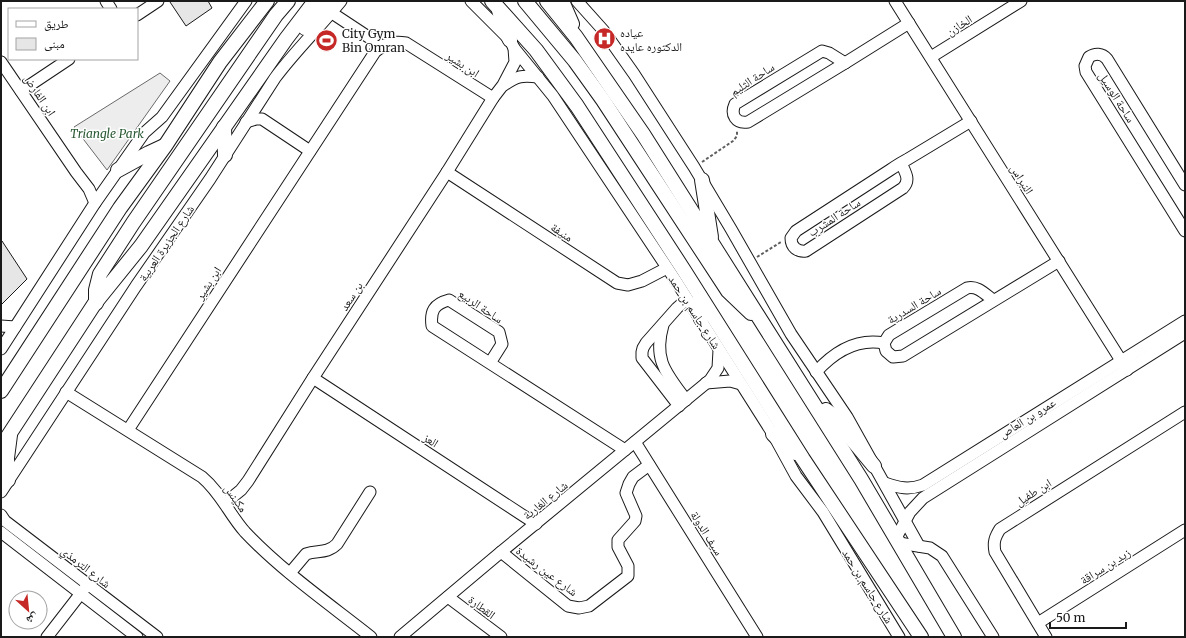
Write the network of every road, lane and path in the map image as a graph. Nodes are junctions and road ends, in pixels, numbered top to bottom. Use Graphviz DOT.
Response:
graph roads {
  1 [pos="158,1"];
  2 [pos="246,1"];
  3 [pos="256,1"];
  4 [pos="267,1"];
  5 [pos="288,1"];
  6 [pos="315,1"];
  7 [pos="341,1"];
  8 [pos="471,1"];
  9 [pos="525,1"];
  10 [pos="547,1"];
  11 [pos="562,1"];
  12 [pos="577,1"];
  13 [pos="895,1"];
  14 [pos="1021,1"];
  15 [pos="495,4"];
  16 [pos="331,7"];
  17 [pos="138,14"];
  18 [pos="909,23"];
  19 [pos="248,26"];
  20 [pos="576,37"];
  21 [pos="512,44"];
  22 [pos="382,46"];
  23 [pos="280,49"];
  24 [pos="931,57"];
  25 [pos="68,60"];
  26 [pos="1,62"];
  27 [pos="845,63"];
  28 [pos="538,77"];
  29 [pos="503,85"];
  30 [pos="21,91"];
  31 [pos="493,98"];
  32 [pos="736,120"];
  33 [pos="971,121"];
  34 [pos="246,122"];
  35 [pos="224,127"];
  36 [pos="165,146"];
  37 [pos="310,151"];
  38 [pos="225,155"];
  39 [pos="901,163"];
  40 [pos="694,167"];
  41 [pos="118,170"];
  42 [pos="447,172"];
  43 [pos="702,180"];
  44 [pos="84,183"];
  45 [pos="107,185"];
  46 [pos="1185,185"];
  47 [pos="95,203"];
  48 [pos="1185,231"];
  49 [pos="792,235"];
  50 [pos="713,245"];
  51 [pos="1059,261"];
  52 [pos="750,262"];
  53 [pos="667,268"];
  54 [pos="694,298"];
  55 [pos="993,300"];
  56 [pos="96,303"];
  57 [pos="701,320"];
  58 [pos="1185,321"];
  59 [pos="762,322"];
  60 [pos="663,324"];
  61 [pos="1,326"];
  62 [pos="15,327"];
  63 [pos="1185,333"];
  64 [pos="884,343"];
  65 [pos="2,345"];
  66 [pos="719,350"];
  67 [pos="490,363"];
  68 [pos="1125,365"];
  69 [pos="816,372"];
  70 [pos="662,376"];
  71 [pos="313,378"];
  72 [pos="706,383"];
  73 [pos="741,384"];
  74 [pos="1,391"];
  75 [pos="66,392"];
  76 [pos="812,400"];
  77 [pos="682,403"];
  78 [pos="1185,412"];
  79 [pos="128,430"];
  80 [pos="10,433"];
  81 [pos="773,434"];
  82 [pos="635,442"];
  83 [pos="1,447"];
  84 [pos="625,450"];
  85 [pos="803,459"];
  86 [pos="649,465"];
  87 [pos="874,466"];
  88 [pos="961,467"];
  89 [pos="885,483"];
  90 [pos="4,486"];
  91 [pos="370,492"];
  92 [pos="225,503"];
  93 [pos="1,515"];
  94 [pos="906,522"];
  95 [pos="536,524"];
  96 [pos="1185,530"];
  97 [pos="1,532"];
  98 [pos="897,540"];
  99 [pos="918,546"];
  100 [pos="501,552"];
  101 [pos="290,573"];
  102 [pos="88,584"];
  103 [pos="80,594"];
  104 [pos="448,597"];
  105 [pos="1038,623"];
  106 [pos="47,637"];
  107 [pos="137,637"];
  108 [pos="157,637"];
  109 [pos="371,637"];
  110 [pos="400,637"];
  111 [pos="501,637"];
  112 [pos="757,637"];
  113 [pos="899,637"];
  114 [pos="920,637"];
  115 [pos="954,637"];
  116 [pos="993,637"];
  117 [pos="1046,637"];
  1 -- 17 [label="street"];
  2 -- 41 [label="street"];
  3 -- 19 [label="main road"];
  4 -- 19 [label="main road"];
  5 -- 56 [label="main road"];
  6 -- 23 [label="main road, شارع الجزيرة العربية"];
  7 -- 16 [label="street, شارع الجزيرة العربية"];
  8 -- 21 [label="street, شارع جاسم بن حمد"];
  9 -- 59 [label="main road"];
  10 -- 20 [label="main road"];
  11 -- 20 [label="main road"];
  12 -- 40 [label="street"];
  13 -- 18 [label="street, النبراس"];
  14 -- 24 [label="street, الخازن"];
  15 -- 21 [label="main road"];
  15 -- 54 [label="main road, شارع جاسم بن حمد"];
  16 -- 22 [label="street"];
  16 -- 23 [label="main road"];
  16 -- 34 [label="street, شارع الجزيرة العربية"];
  18 -- 24 [label="street, النبراس"];
  18 -- 27 [label="street"];
  19 -- 36 [label="main road"];
  20 -- 50 [label="main road"];
  21 -- 28 [label="street, شارع جاسم بن حمد"];
  21 -- 29 [label="street, بن سعد"];
  22 -- 31 [label="street, ابن بشير"];
  22 -- 37 [label="street, ابن بشير"];
  23 -- 35 [label="main road, شارع الجزيرة العربية"];
  24 -- 33 [label="street, النبراس"];
  25 -- 30 [label="street"];
  26 -- 30 [label="street, ابن الفارض"];
  27 -- 32 [label="street"];
  27 -- 32 [label="street, ساحة الثليم"];
  28 -- 29 [label="street"];
  28 -- 53 [label="street, شارع جاسم بن حمد"];
  29 -- 31 [label="street, بن سعد"];
  30 -- 44 [label="street, ابن الفارض"];
  31 -- 42 [label="street, بن سعد"];
  32 -- 40 [label="path"];
  33 -- 39 [label="street, ساحة المشرب"];
  33 -- 51 [label="street, النبراس"];
  34 -- 37 [label="street"];
  34 -- 38 [label="street, شارع الجزيرة العربية"];
  35 -- 38 [label="main road"];
  35 -- 56 [label="main road, شارع الجزيرة العربية"];
  36 -- 41 [label="main road"];
  36 -- 74 [label="main road"];
  37 -- 79 [label="street, ابن بشير"];
  38 -- 75 [label="street, شارع الجزيرة العربية"];
  39 -- 49 [label="street, ساحة المشرب"];
  39 -- 49 [label="street, ساحة المشرب"];
  40 -- 43 [label="street"];
  41 -- 45 [label="street"];
  42 -- 53 [label="street, منيفة"];
  42 -- 71 [label="street, بن سعد"];
  43 -- 50 [label="main road"];
  43 -- 52 [label="street"];
  44 -- 45 [label="street"];
  44 -- 47 [label="street, ابن الفارض"];
  45 -- 47 [label="street"];
  46 -- 48 [label="street, ساحة الوسيل"];
  47 -- 62 [label="street"];
  49 -- 52 [label="path"];
  50 -- 59 [label="main road"];
  51 -- 55 [label="street, ساحة السدرية"];
  51 -- 68 [label="street, النبراس"];
  52 -- 69 [label="street"];
  53 -- 54 [label="street, شارع جاسم بن حمد"];
  54 -- 57 [label="main road"];
  54 -- 60 [label="street"];
  54 -- 85 [label="main road, شارع جاسم بن حمد"];
  55 -- 64 [label="street, ساحة السدرية"];
  55 -- 64 [label="street, ساحة السدرية"];
  56 -- 80 [label="main road, شارع الجزيرة العربية"];
  57 -- 66 [label="street, شارع جاسم بن حمد"];
  58 -- 68 [label="street, عمرو بن العاص"];
  59 -- 76 [label="main road"];
  60 -- 70 [label="street"];
  60 -- 70 [label="street"];
  61 -- 62 [label="street"];
  62 -- 65 [label="street"];
  63 -- 68 [label="street, عمرو بن العاص"];
  64 -- 69 [label="street"];
  66 -- 72 [label="street, شارع الغارية"];
  66 -- 73 [label="street, شارع جاسم بن حمد"];
  67 -- 67 [label="street, ساحة الربيع"];
  67 -- 84 [label="street, ساحة الربيع"];
  68 -- 88 [label="street, عمرو بن العاص"];
  69 -- 87 [label="street"];
  70 -- 77 [label="street"];
  71 -- 92 [label="street, بن سعد"];
  71 -- 95 [label="street, العز"];
  72 -- 73 [label="street"];
  72 -- 77 [label="street, شارع الغارية"];
  73 -- 81 [label="street, شارع جاسم بن حمد"];
  75 -- 79 [label="street, مكينس"];
  75 -- 90 [label="street, شارع الجزيرة العربية"];
  76 -- 87 [label="main road"];
  76 -- 98 [label="main road"];
  77 -- 82 [label="street, شارع الغارية"];
  78 -- 105 [label="street, ابن طفيل"];
  79 -- 92 [label="street, مكينس"];
  80 -- 83 [label="main road, شارع الجزيرة العربية"];
  80 -- 90 [label="main road"];
  81 -- 85 [label="main road"];
  81 -- 113 [label="street, شارع جاسم بن حمد"];
  82 -- 84 [label="street, شارع الغارية"];
  82 -- 86 [label="street, سيف الدولة"];
  84 -- 95 [label="street, شارع الغارية"];
  85 -- 114 [label="main road, شارع جاسم بن حمد"];
  86 -- 100 [label="street, شارع عين رشيدة"];
  86 -- 112 [label="street, سيف الدولة"];
  87 -- 89 [label="street"];
  88 -- 89 [label="street, عمرو بن العاص"];
  88 -- 94 [label="street, عمرو بن العاص"];
  89 -- 94 [label="street"];
  91 -- 101 [label="street"];
  92 -- 101 [label="street, مكينس"];
  93 -- 102 [label="street, شارع الترمذي"];
  94 -- 98 [label="street, عمرو بن العاص"];
  94 -- 99 [label="street"];
  95 -- 100 [label="street, شارع الغارية"];
  96 -- 105 [label="street, زيد بن سراقة"];
  97 -- 103 [label="street, شارع الترمذي"];
  98 -- 99 [label="street"];
  98 -- 115 [label="main road"];
  99 -- 116 [label="street"];
  100 -- 104 [label="street, شارع الغارية"];
  101 -- 109 [label="street, مكينس"];
  102 -- 103 [label="street"];
  102 -- 108 [label="street, شارع الترمذي"];
  103 -- 106 [label="street"];
  103 -- 107 [label="street, شارع الترمذي"];
  104 -- 110 [label="street, شارع الغارية"];
  104 -- 111 [label="street, القطارة"];
  105 -- 117 [label="street, ابن طفيل"];
}
